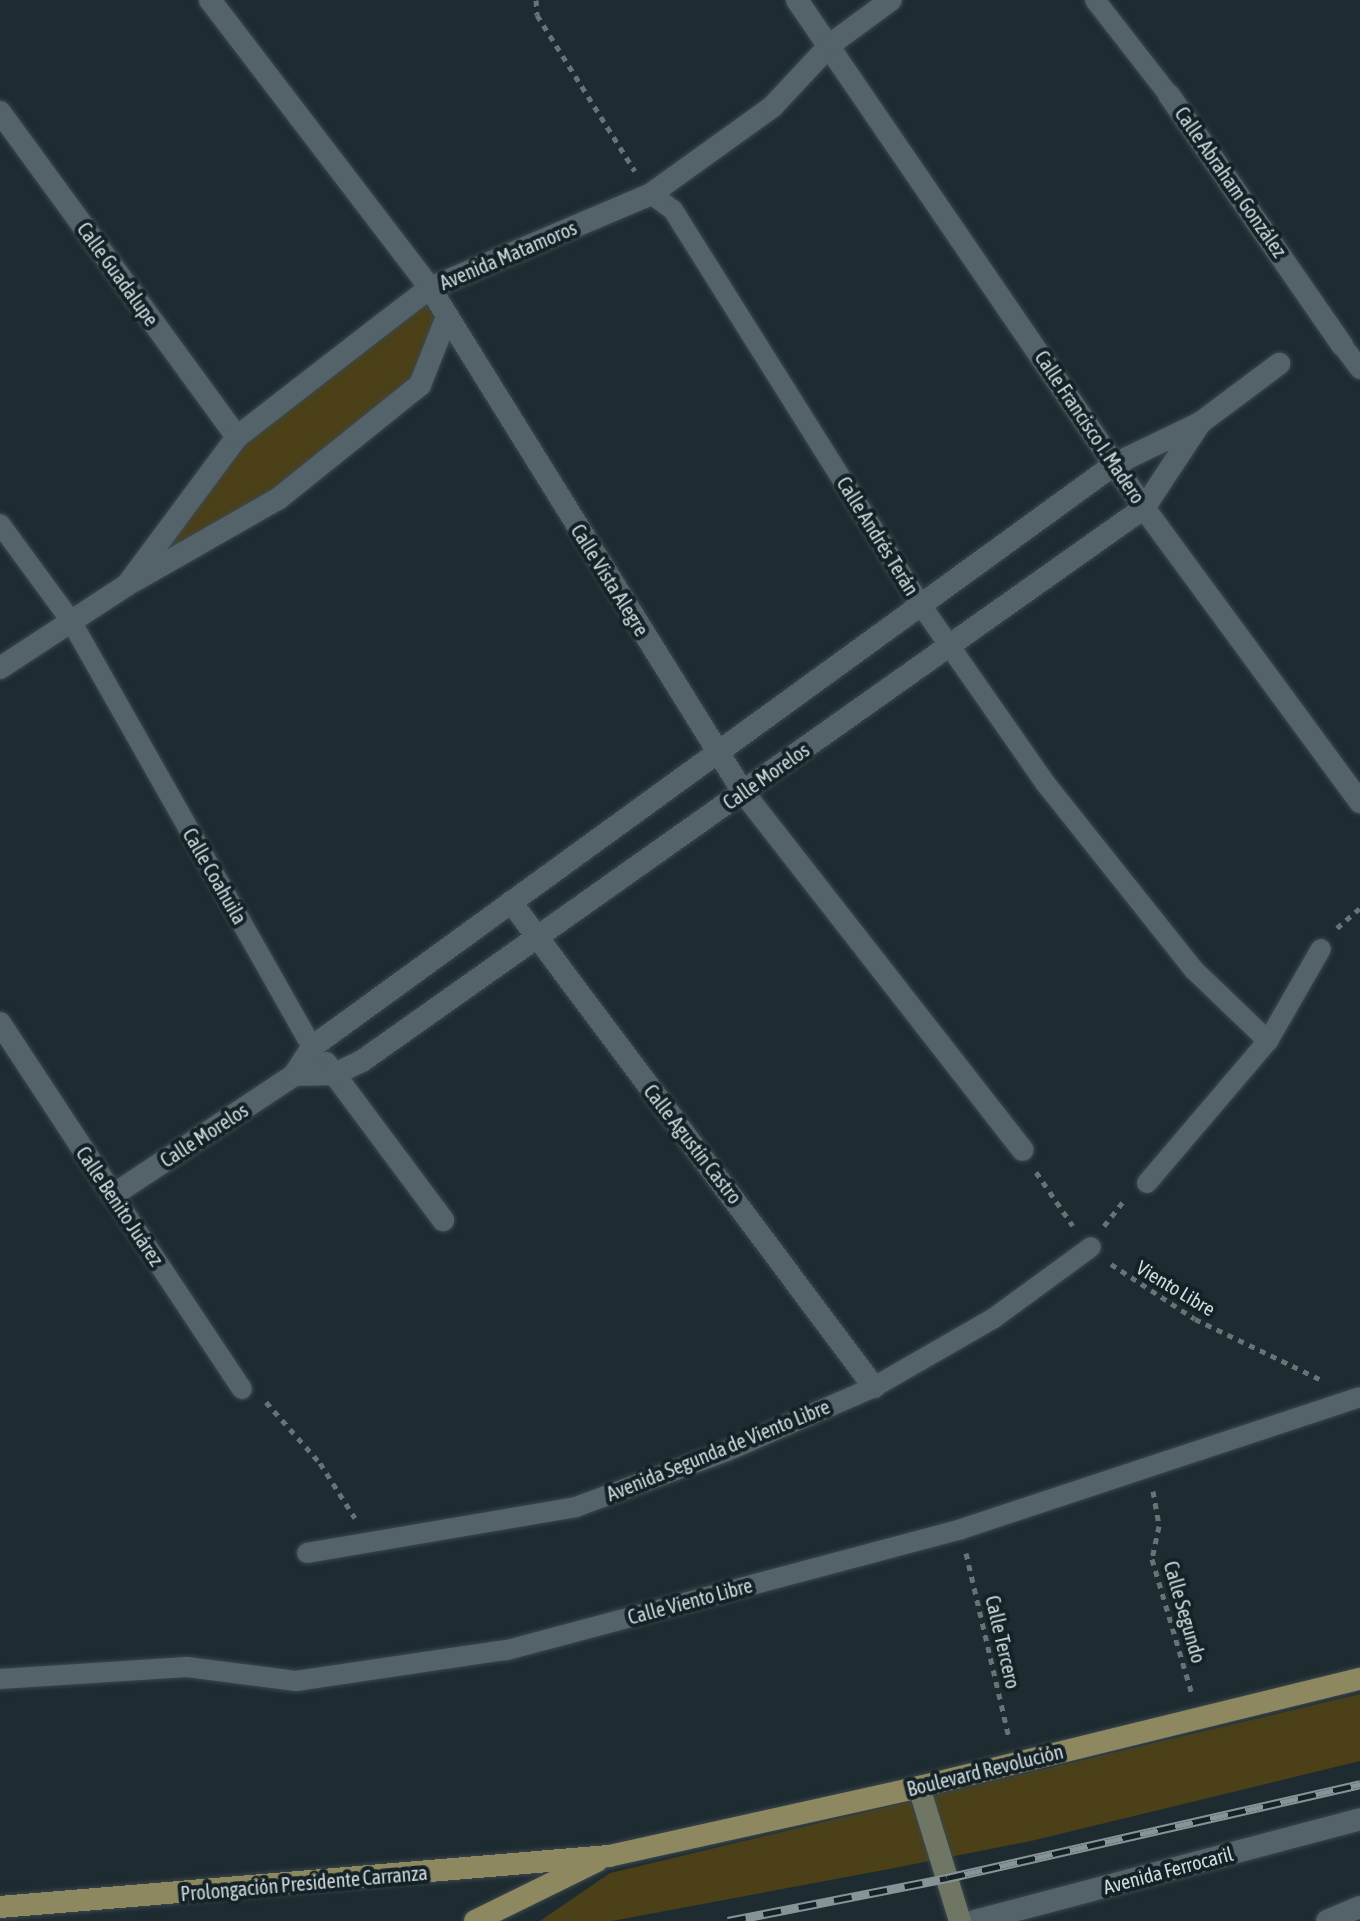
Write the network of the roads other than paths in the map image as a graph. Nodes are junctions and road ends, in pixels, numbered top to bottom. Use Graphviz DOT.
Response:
graph roads {
  1 [pos="210,0"];
  2 [pos="797,0"];
  3 [pos="891,0"];
  4 [pos="1095,0"];
  5 [pos="831,44"];
  6 [pos="1169,95"];
  7 [pos="0,112"];
  8 [pos="651,194"];
  9 [pos="430,288"];
  10 [pos="446,319"];
  11 [pos="1342,345"];
  12 [pos="1279,364"];
  13 [pos="1360,369"];
  14 [pos="1200,423"];
  15 [pos="237,437"];
  16 [pos="1115,464"];
  17 [pos="1144,508"];
  18 [pos="0,524"];
  19 [pos="127,585"];
  20 [pos="921,605"];
  21 [pos="71,621"];
  22 [pos="951,645"];
  23 [pos="0,668"];
  24 [pos="717,753"];
  25 [pos="743,792"];
  26 [pos="1360,802"];
  27 [pos="511,902"];
  28 [pos="536,938"];
  29 [pos="1321,949"];
  30 [pos="0,1023"];
  31 [pos="1268,1041"];
  32 [pos="312,1047"];
  33 [pos="335,1074"];
  34 [pos="294,1075"];
  35 [pos="1023,1150"];
  36 [pos="1147,1183"];
  37 [pos="113,1195"];
  38 [pos="443,1220"];
  39 [pos="1091,1247"];
  40 [pos="874,1387"];
  41 [pos="242,1389"];
  42 [pos="1360,1397"];
  43 [pos="307,1553"];
  44 [pos="0,1679"];
  45 [pos="1360,1679"];
  46 [pos="919,1787"];
  47 [pos="1360,1819"];
  48 [pos="609,1856"];
  49 [pos="0,1907"];
  50 [pos="1360,1907"];
  51 [pos="475,1921"];
  52 [pos="960,1921"];
  53 [pos="975,1921"];
  54 [pos="1327,1921"];
  1 -- 9 [label="street, Calle Vista Alegre"];
  2 -- 5 [label="street, Calle Francisco I. Madero"];
  3 -- 5 [label="street, Avenida Matamoros"];
  4 -- 6 [label="lane, Calle Abraham González"];
  5 -- 8 [label="street, Avenida Matamoros"];
  5 -- 16 [label="street, Calle Francisco I. Madero"];
  6 -- 11 [label="street, Calle Abraham González"];
  7 -- 15 [label="street, Calle Guadalupe"];
  8 -- 9 [label="street, Avenida Matamoros"];
  8 -- 20 [label="lane, Calle Andrés Terán"];
  9 -- 10 [label="street, Calle Vista Alegre"];
  9 -- 15 [label="street, Avenida Matamoros"];
  10 -- 19 [label="street, Avenida Matamoros"];
  10 -- 24 [label="street, Calle Vista Alegre"];
  11 -- 13 [label="lane, Calle Abraham González"];
  12 -- 14 [label="street, Calle Morelos"];
  14 -- 16 [label="street, Calle Morelos"];
  14 -- 17 [label="street, Calle Morelos"];
  15 -- 19 [label="street, Avenida Matamoros"];
  16 -- 17 [label="street, Calle Francisco I. Madero"];
  16 -- 20 [label="street, Calle Morelos"];
  17 -- 22 [label="street, Calle Morelos"];
  17 -- 26 [label="street, Calle Francisco I. Madero"];
  18 -- 21 [label="lane, Calle Coahuila"];
  19 -- 21 [label="street, Avenida Matamoros"];
  20 -- 22 [label="lane, Calle Andrés Terán"];
  20 -- 24 [label="street, Calle Morelos"];
  21 -- 23 [label="street, Avenida Matamoros"];
  21 -- 32 [label="lane, Calle Coahuila"];
  22 -- 25 [label="street, Calle Morelos"];
  22 -- 31 [label="lane, Calle Andrés Terán"];
  24 -- 25 [label="street, Calle Vista Alegre"];
  24 -- 27 [label="street, Calle Morelos"];
  25 -- 28 [label="street, Calle Morelos"];
  25 -- 35 [label="street, Calle Vista Alegre"];
  27 -- 28 [label="street, Calle Agustín Castro"];
  27 -- 32 [label="street, Calle Morelos"];
  28 -- 33 [label="street, Calle Morelos"];
  28 -- 40 [label="street, Calle Agustín Castro"];
  29 -- 31 [label="lane"];
  30 -- 37 [label="street, Calle Benito Juárez"];
  31 -- 36 [label="lane"];
  32 -- 33 [label="street, Calle Coahuila"];
  32 -- 34 [label="street, Calle Morelos"];
  33 -- 34 [label="street"];
  33 -- 38 [label="street, Calle Coahuila"];
  34 -- 37 [label="street, Calle Morelos"];
  37 -- 41 [label="lane, Calle Benito Juárez"];
  39 -- 40 [label="lane, Avenida Segunda de Viento Libre"];
  40 -- 43 [label="lane, Avenida Segunda de Viento Libre"];
  42 -- 44 [label="lane, Calle Viento Libre"];
  45 -- 46 [label="main road, Boulevard Revolución"];
  46 -- 48 [label="main road, Boulevard Revolución"];
  46 -- 52 [label="main road"];
  47 -- 53 [label="street, Avenida Ferrocaril"];
  48 -- 49 [label="main road, Prolongación Presidente Carranza"];
  48 -- 51 [label="main road"];
  50 -- 54 [label="street"];
}
